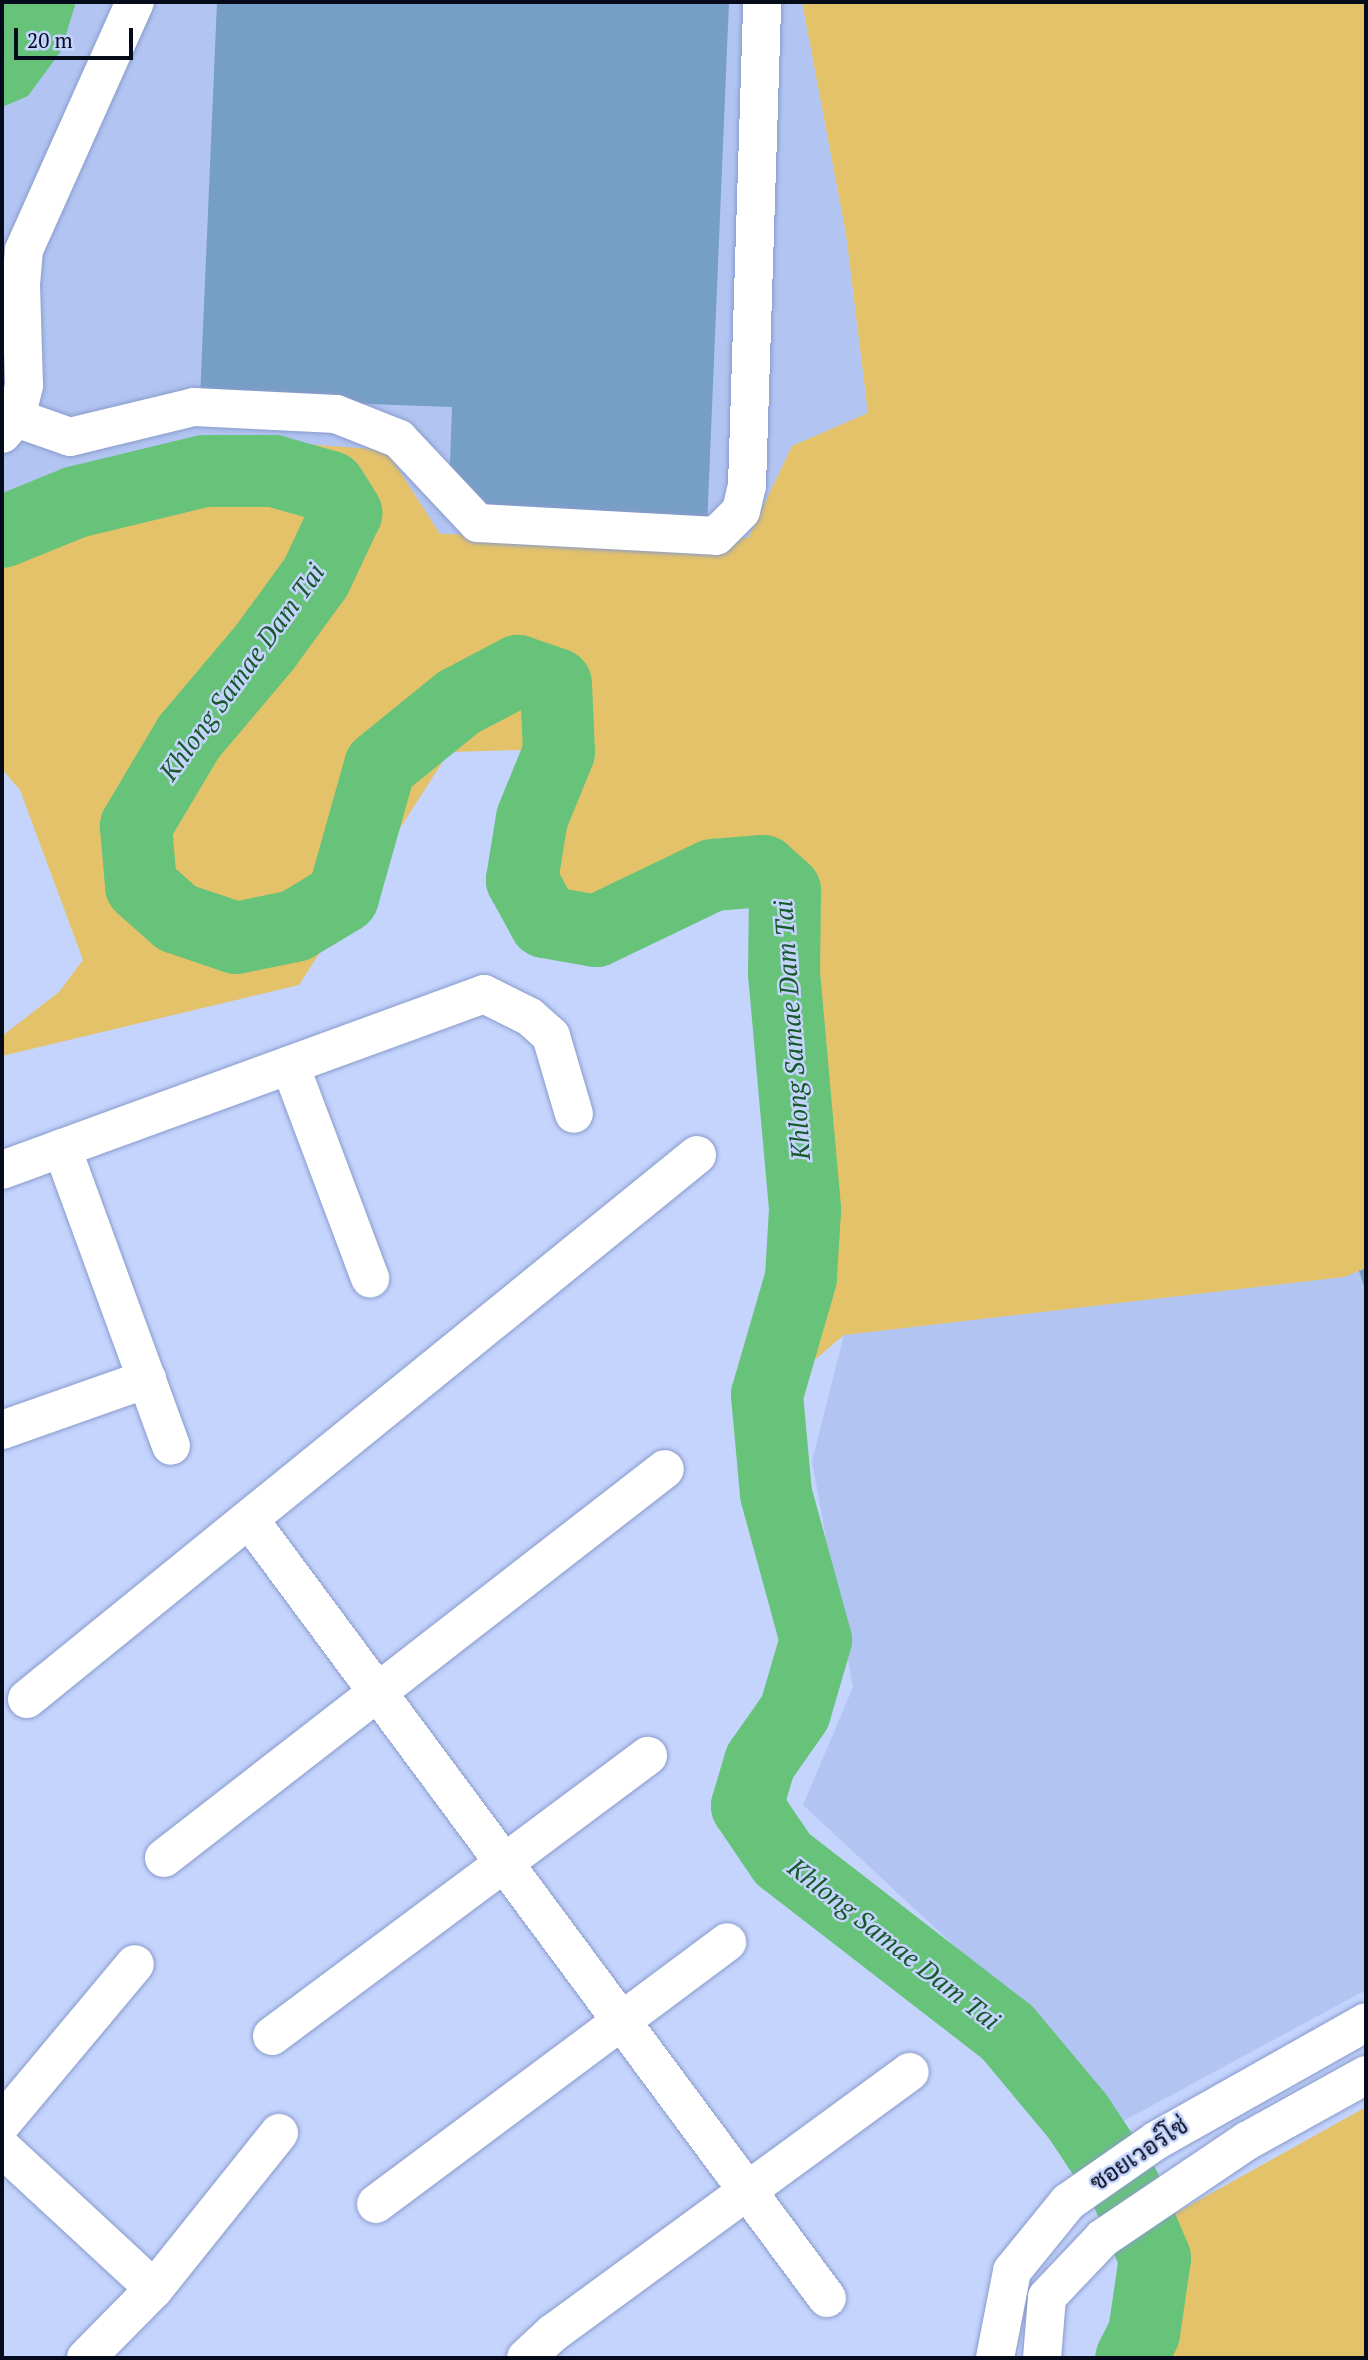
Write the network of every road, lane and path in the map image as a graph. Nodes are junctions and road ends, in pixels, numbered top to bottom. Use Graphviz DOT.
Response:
graph roads {
  1 [pos="135,2"];
  2 [pos="762,2"];
  3 [pos="9,426"];
  4 [pos="290,1065"];
  5 [pos="574,1114"];
  6 [pos="62,1148"];
  7 [pos="697,1155"];
  8 [pos="2,1170"];
  9 [pos="370,1278"];
  10 [pos="147,1379"];
  11 [pos="2,1430"];
  12 [pos="171,1446"];
  13 [pos="666,1469"];
  14 [pos="250,1519"];
  15 [pos="377,1692"];
  16 [pos="27,1699"];
  17 [pos="648,1756"];
  18 [pos="164,1858"];
  19 [pos="505,1863"];
  20 [pos="727,1942"];
  21 [pos="135,1964"];
  22 [pos="621,2020"];
  23 [pos="1366,2022"];
  24 [pos="272,2036"];
  25 [pos="910,2073"];
  26 [pos="1366,2075"];
  27 [pos="2,2123"];
  28 [pos="279,2133"];
  29 [pos="2,2148"];
  30 [pos="747,2191"];
  31 [pos="376,2204"];
  32 [pos="154,2289"];
  33 [pos="827,2298"];
  34 [pos="995,2357"];
  35 [pos="1043,2357"];
  36 [pos="86,2358"];
  37 [pos="526,2358"];
  1 -- 3 [label="street"];
  2 -- 3 [label="street"];
  4 -- 5 [label="street"];
  4 -- 6 [label="street"];
  4 -- 9 [label="street"];
  6 -- 8 [label="street"];
  6 -- 10 [label="street"];
  7 -- 14 [label="street"];
  10 -- 11 [label="street"];
  10 -- 12 [label="street"];
  13 -- 15 [label="street"];
  14 -- 15 [label="street"];
  14 -- 16 [label="street"];
  15 -- 18 [label="street"];
  15 -- 19 [label="street"];
  17 -- 19 [label="street"];
  19 -- 22 [label="street"];
  19 -- 24 [label="street"];
  20 -- 22 [label="street"];
  21 -- 27 [label="street"];
  22 -- 30 [label="street"];
  22 -- 31 [label="street"];
  23 -- 34 [label="street, ซอยเวอร์โซ่"];
  25 -- 30 [label="street"];
  26 -- 35 [label="street, ซอยเวอร์โซ่"];
  28 -- 32 [label="street"];
  29 -- 32 [label="street"];
  30 -- 33 [label="street"];
  30 -- 37 [label="street"];
  32 -- 36 [label="street"];
}
